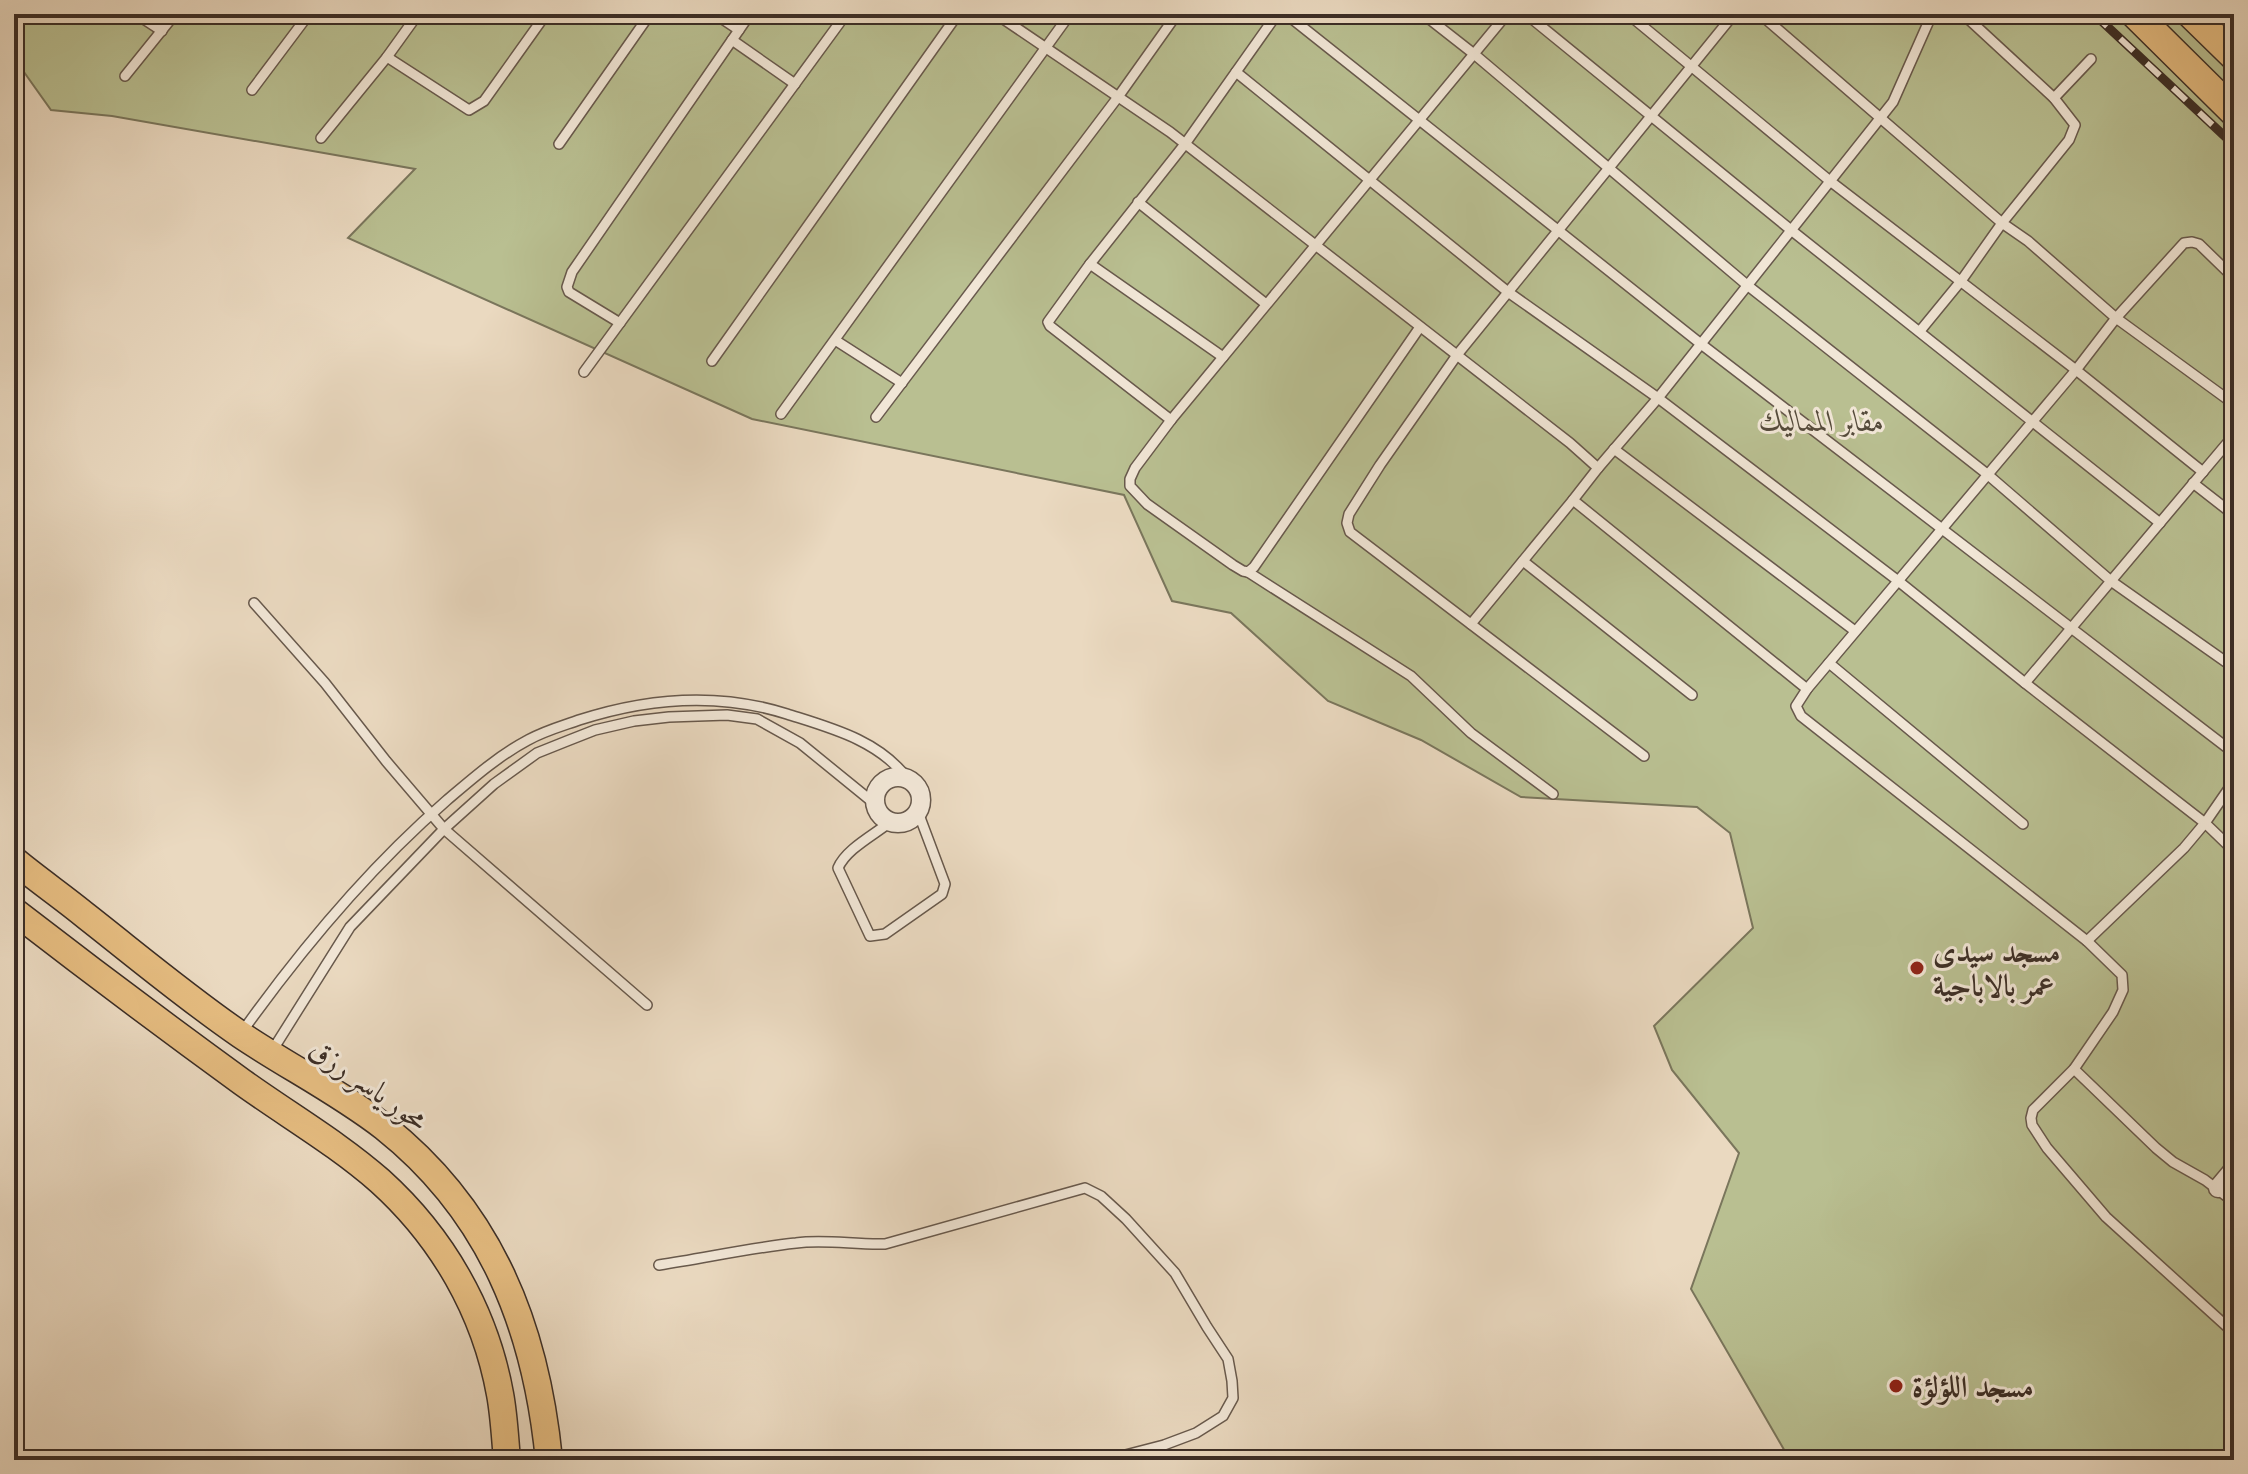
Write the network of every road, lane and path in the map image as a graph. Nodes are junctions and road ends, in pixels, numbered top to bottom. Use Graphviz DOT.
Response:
graph roads {
  1 [pos="136,14"];
  2 [pos="175,14"];
  3 [pos="309,14"];
  4 [pos="418,14"];
  5 [pos="546,14"];
  6 [pos="650,14"];
  7 [pos="715,14"];
  8 [pos="750,14"];
  9 [pos="846,14"];
  10 [pos="958,14"];
  11 [pos="996,14"];
  12 [pos="1070,14"];
  13 [pos="1177,14"];
  14 [pos="1277,14"];
  15 [pos="1286,14"];
  16 [pos="1423,14"];
  17 [pos="1507,14"];
  18 [pos="1526,14"];
  19 [pos="1628,14"];
  20 [pos="1734,14"];
  21 [pos="1760,14"];
  22 [pos="1932,14"];
  23 [pos="1963,14"];
  24 [pos="2191,14"];
  25 [pos="2132,16"];
  26 [pos="739,30"];
  27 [pos="162,31"];
  28 [pos="732,40"];
  29 [pos="1046,48"];
  30 [pos="1474,54"];
  31 [pos="2234,56"];
  32 [pos="387,57"];
  33 [pos="2091,59"];
  34 [pos="1691,66"];
  35 [pos="1236,72"];
  36 [pos="125,76"];
  37 [pos="795,84"];
  38 [pos="252,90"];
  39 [pos="1118,97"];
  40 [pos="2054,98"];
  41 [pos="2234,112"];
  42 [pos="1651,116"];
  43 [pos="1880,119"];
  44 [pos="1419,121"];
  45 [pos="321,138"];
  46 [pos="559,144"];
  47 [pos="1185,144"];
  48 [pos="1609,168"];
  49 [pos="1369,181"];
  50 [pos="1830,181"];
  51 [pos="1138,202"];
  52 [pos="2002,223"];
  53 [pos="1791,230"];
  54 [pos="1558,231"];
  55 [pos="1315,246"];
  56 [pos="1090,264"];
  57 [pos="2234,278"];
  58 [pos="1961,281"];
  59 [pos="1747,285"];
  60 [pos="1508,292"];
  61 [pos="1266,304"];
  62 [pos="2116,318"];
  63 [pos="620,323"];
  64 [pos="1420,327"];
  65 [pos="1920,331"];
  66 [pos="835,340"];
  67 [pos="1701,344"];
  68 [pos="1457,355"];
  69 [pos="1223,357"];
  70 [pos="712,361"];
  71 [pos="2076,370"];
  72 [pos="584,372"];
  73 [pos="902,383"];
  74 [pos="1658,398"];
  75 [pos="2234,404"];
  76 [pos="781,414"];
  77 [pos="876,417"];
  78 [pos="1171,420"];
  79 [pos="2033,421"];
  80 [pos="2234,435"];
  81 [pos="1614,449"];
  82 [pos="1598,468"];
  83 [pos="2203,472"];
  84 [pos="1987,474"];
  85 [pos="2193,483"];
  86 [pos="1573,500"];
  87 [pos="2234,515"];
  88 [pos="2160,523"];
  89 [pos="1941,529"];
  90 [pos="1523,561"];
  91 [pos="1248,572"];
  92 [pos="1897,580"];
  93 [pos="2111,581"];
  94 [pos="254,603"];
  95 [pos="1471,624"];
  96 [pos="2071,628"];
  97 [pos="1855,631"];
  98 [pos="2234,650"];
  99 [pos="1829,663"];
  100 [pos="2230,665"];
  101 [pos="2025,683"];
  102 [pos="1807,689"];
  103 [pos="1692,695"];
  104 [pos="2234,753"];
  105 [pos="1644,756"];
  106 [pos="907,778"];
  107 [pos="2234,781"];
  108 [pos="1553,794"];
  109 [pos="875,804"];
  110 [pos="918,812"];
  111 [pos="431,814"];
  112 [pos="890,822"];
  113 [pos="2205,823"];
  114 [pos="2023,824"];
  115 [pos="444,829"];
  116 [pos="2234,851"];
  117 [pos="14,860"];
  118 [pos="14,911"];
  119 [pos="2087,941"];
  120 [pos="647,1005"];
  121 [pos="240,1034"];
  122 [pos="270,1054"];
  123 [pos="2074,1069"];
  124 [pos="2234,1169"];
  125 [pos="2218,1188"];
  126 [pos="2234,1202"];
  127 [pos="659,1265"];
  128 [pos="2234,1333"];
  129 [pos="507,1460"];
  130 [pos="549,1460"];
  131 [pos="1106,1460"];
  1 -- 27 [label="lane"];
  2 -- 27 [label="lane"];
  3 -- 38 [label="lane"];
  4 -- 32 [label="lane"];
  5 -- 32 [label="lane"];
  6 -- 46 [label="lane"];
  7 -- 26 [label="lane"];
  8 -- 26 [label="lane"];
  9 -- 37 [label="lane"];
  10 -- 70 [label="lane"];
  11 -- 29 [label="lane"];
  12 -- 29 [label="lane"];
  13 -- 39 [label="lane"];
  14 -- 35 [label="lane"];
  15 -- 44 [label="lane"];
  16 -- 30 [label="lane"];
  17 -- 30 [label="lane"];
  18 -- 42 [label="lane"];
  19 -- 34 [label="lane"];
  20 -- 34 [label="lane"];
  21 -- 43 [label="lane"];
  22 -- 43 [label="lane"];
  23 -- 40 [label="lane"];
  24 -- 31 [label="highway"];
  25 -- 41 [label="highway"];
  26 -- 28 [label="lane"];
  27 -- 36 [label="lane"];
  28 -- 37 [label="lane"];
  28 -- 63 [label="lane"];
  29 -- 39 [label="lane"];
  29 -- 66 [label="lane"];
  30 -- 44 [label="lane"];
  30 -- 48 [label="lane"];
  32 -- 45 [label="lane"];
  33 -- 40 [label="lane"];
  34 -- 42 [label="lane"];
  34 -- 50 [label="lane"];
  35 -- 47 [label="lane"];
  35 -- 49 [label="lane"];
  37 -- 63 [label="lane"];
  39 -- 47 [label="lane"];
  39 -- 73 [label="lane"];
  40 -- 52 [label="lane"];
  42 -- 48 [label="lane"];
  42 -- 53 [label="lane"];
  43 -- 50 [label="lane"];
  43 -- 52 [label="lane"];
  44 -- 49 [label="lane"];
  44 -- 54 [label="lane"];
  47 -- 51 [label="lane"];
  47 -- 55 [label="lane"];
  48 -- 54 [label="lane"];
  48 -- 59 [label="lane"];
  49 -- 55 [label="lane"];
  49 -- 60 [label="lane"];
  50 -- 53 [label="lane"];
  50 -- 58 [label="lane"];
  51 -- 56 [label="lane"];
  51 -- 61 [label="lane"];
  52 -- 58 [label="lane"];
  52 -- 62 [label="lane"];
  53 -- 59 [label="lane"];
  53 -- 65 [label="lane"];
  54 -- 60 [label="lane"];
  54 -- 67 [label="lane"];
  55 -- 61 [label="lane"];
  55 -- 64 [label="lane"];
  56 -- 69 [label="lane"];
  56 -- 78 [label="lane"];
  57 -- 62 [label="lane"];
  58 -- 65 [label="lane"];
  58 -- 71 [label="lane"];
  59 -- 67 [label="lane"];
  59 -- 84 [label="lane"];
  60 -- 68 [label="lane"];
  60 -- 74 [label="lane"];
  61 -- 69 [label="lane"];
  62 -- 71 [label="lane"];
  62 -- 75 [label="lane"];
  63 -- 72 [label="lane"];
  64 -- 68 [label="lane"];
  64 -- 91 [label="lane"];
  65 -- 79 [label="lane"];
  66 -- 73 [label="lane"];
  66 -- 76 [label="lane"];
  67 -- 74 [label="lane"];
  67 -- 89 [label="lane"];
  68 -- 82 [label="lane"];
  68 -- 95 [label="lane"];
  69 -- 78 [label="lane"];
  71 -- 79 [label="lane"];
  71 -- 83 [label="lane"];
  73 -- 77 [label="lane"];
  74 -- 81 [label="lane"];
  74 -- 92 [label="lane"];
  78 -- 91 [label="lane"];
  79 -- 84 [label="lane"];
  79 -- 88 [label="lane"];
  80 -- 83 [label="lane"];
  81 -- 82 [label="lane"];
  81 -- 97 [label="lane"];
  82 -- 86 [label="lane"];
  83 -- 85 [label="lane"];
  84 -- 89 [label="lane"];
  84 -- 93 [label="lane"];
  85 -- 87 [label="lane"];
  85 -- 88 [label="lane"];
  86 -- 90 [label="lane"];
  86 -- 102 [label="lane"];
  88 -- 93 [label="lane"];
  89 -- 92 [label="lane"];
  89 -- 96 [label="lane"];
  90 -- 95 [label="lane"];
  90 -- 103 [label="lane"];
  91 -- 108 [label="lane"];
  92 -- 97 [label="lane"];
  92 -- 101 [label="lane"];
  93 -- 96 [label="lane"];
  93 -- 100 [label="lane"];
  94 -- 111 [label="lane"];
  95 -- 105 [label="lane"];
  96 -- 101 [label="lane"];
  96 -- 104 [label="lane"];
  97 -- 99 [label="lane"];
  98 -- 100 [label="lane"];
  99 -- 102 [label="lane"];
  99 -- 114 [label="lane"];
  101 -- 113 [label="lane"];
  102 -- 119 [label="lane"];
  106 -- 109 [label="street"];
  106 -- 110 [label="street"];
  106 -- 111 [label="lane"];
  107 -- 113 [label="lane"];
  109 -- 112 [label="street"];
  109 -- 115 [label="lane"];
  110 -- 112 [label="street"];
  110 -- 112 [label="lane"];
  111 -- 115 [label="lane"];
  111 -- 121 [label="lane"];
  113 -- 116 [label="lane"];
  113 -- 119 [label="lane"];
  115 -- 120 [label="lane"];
  115 -- 122 [label="lane"];
  117 -- 121 [label="main road, محور ياسر رزق"];
  118 -- 129 [label="main road"];
  119 -- 123 [label="lane"];
  121 -- 122 [label="main road, محور ياسر رزق"];
  122 -- 130 [label="main road, محور ياسر رزق"];
  123 -- 125 [label="lane"];
  123 -- 128 [label="lane"];
  124 -- 125 [label="street"];
  125 -- 126 [label="lane"];
  127 -- 131 [label="lane"];
}
